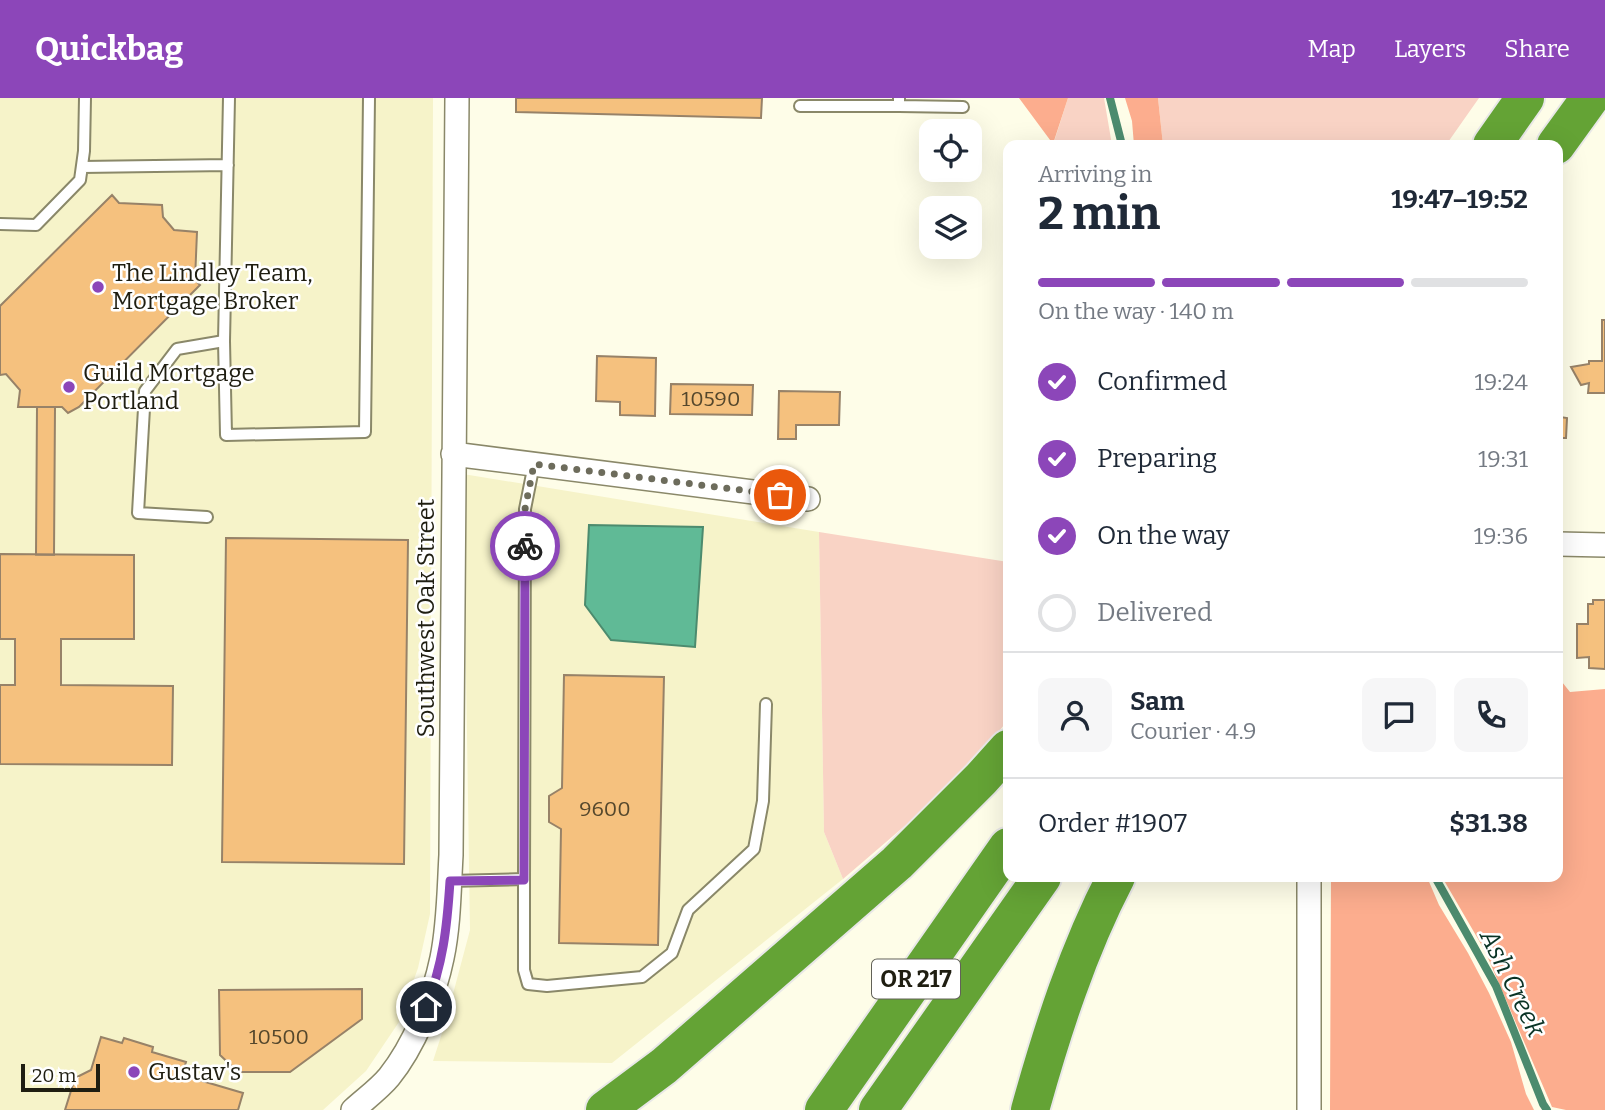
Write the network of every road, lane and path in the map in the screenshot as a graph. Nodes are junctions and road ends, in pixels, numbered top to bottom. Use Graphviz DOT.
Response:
graph roads {
  1 [pos="85,98"];
  2 [pos="229,98"];
  3 [pos="369,98"];
  4 [pos="457,98"];
  5 [pos="1525,98"];
  6 [pos="1590,98"];
  7 [pos="899,102"];
  8 [pos="800,106"];
  9 [pos="963,107"];
  10 [pos="1496,140"];
  11 [pos="1560,140"];
  12 [pos="228,165"];
  13 [pos="82,167"];
  14 [pos="0,224"];
  15 [pos="224,341"];
  16 [pos="453,454"];
  17 [pos="534,464"];
  18 [pos="808,499"];
  19 [pos="207,517"];
  20 [pos="1563,544"];
  21 [pos="1605,545"];
  22 [pos="766,704"];
  23 [pos="1003,754"];
  24 [pos="1003,854"];
  25 [pos="524,880"];
  26 [pos="450,881"];
  27 [pos="1038,882"];
  28 [pos="1113,882"];
  29 [pos="1309,882"];
  30 [pos="353,1110"];
  31 [pos="605,1110"];
  32 [pos="824,1110"];
  33 [pos="878,1110"];
  34 [pos="1030,1110"];
  35 [pos="1309,1110"];
  1 -- 13 [label="lane"];
  2 -- 12 [label="lane"];
  3 -- 15 [label="lane"];
  4 -- 16 [label="street, Southwest Oak Street"];
  5 -- 10 [label="highway"];
  6 -- 11 [label="highway"];
  7 -- 8 [label="lane"];
  7 -- 9 [label="lane"];
  12 -- 13 [label="lane"];
  12 -- 15 [label="lane"];
  13 -- 14 [label="lane"];
  15 -- 19 [label="lane"];
  16 -- 17 [label="street"];
  16 -- 26 [label="street, Southwest Oak Street"];
  17 -- 18 [label="street"];
  17 -- 25 [label="lane"];
  20 -- 21 [label="street"];
  22 -- 25 [label="lane"];
  23 -- 31 [label="highway"];
  24 -- 32 [label="highway, OR 217"];
  25 -- 26 [label="lane"];
  26 -- 30 [label="street, Southwest Oak Street"];
  27 -- 33 [label="highway, OR 217"];
  28 -- 34 [label="highway"];
  29 -- 35 [label="street"];
}
